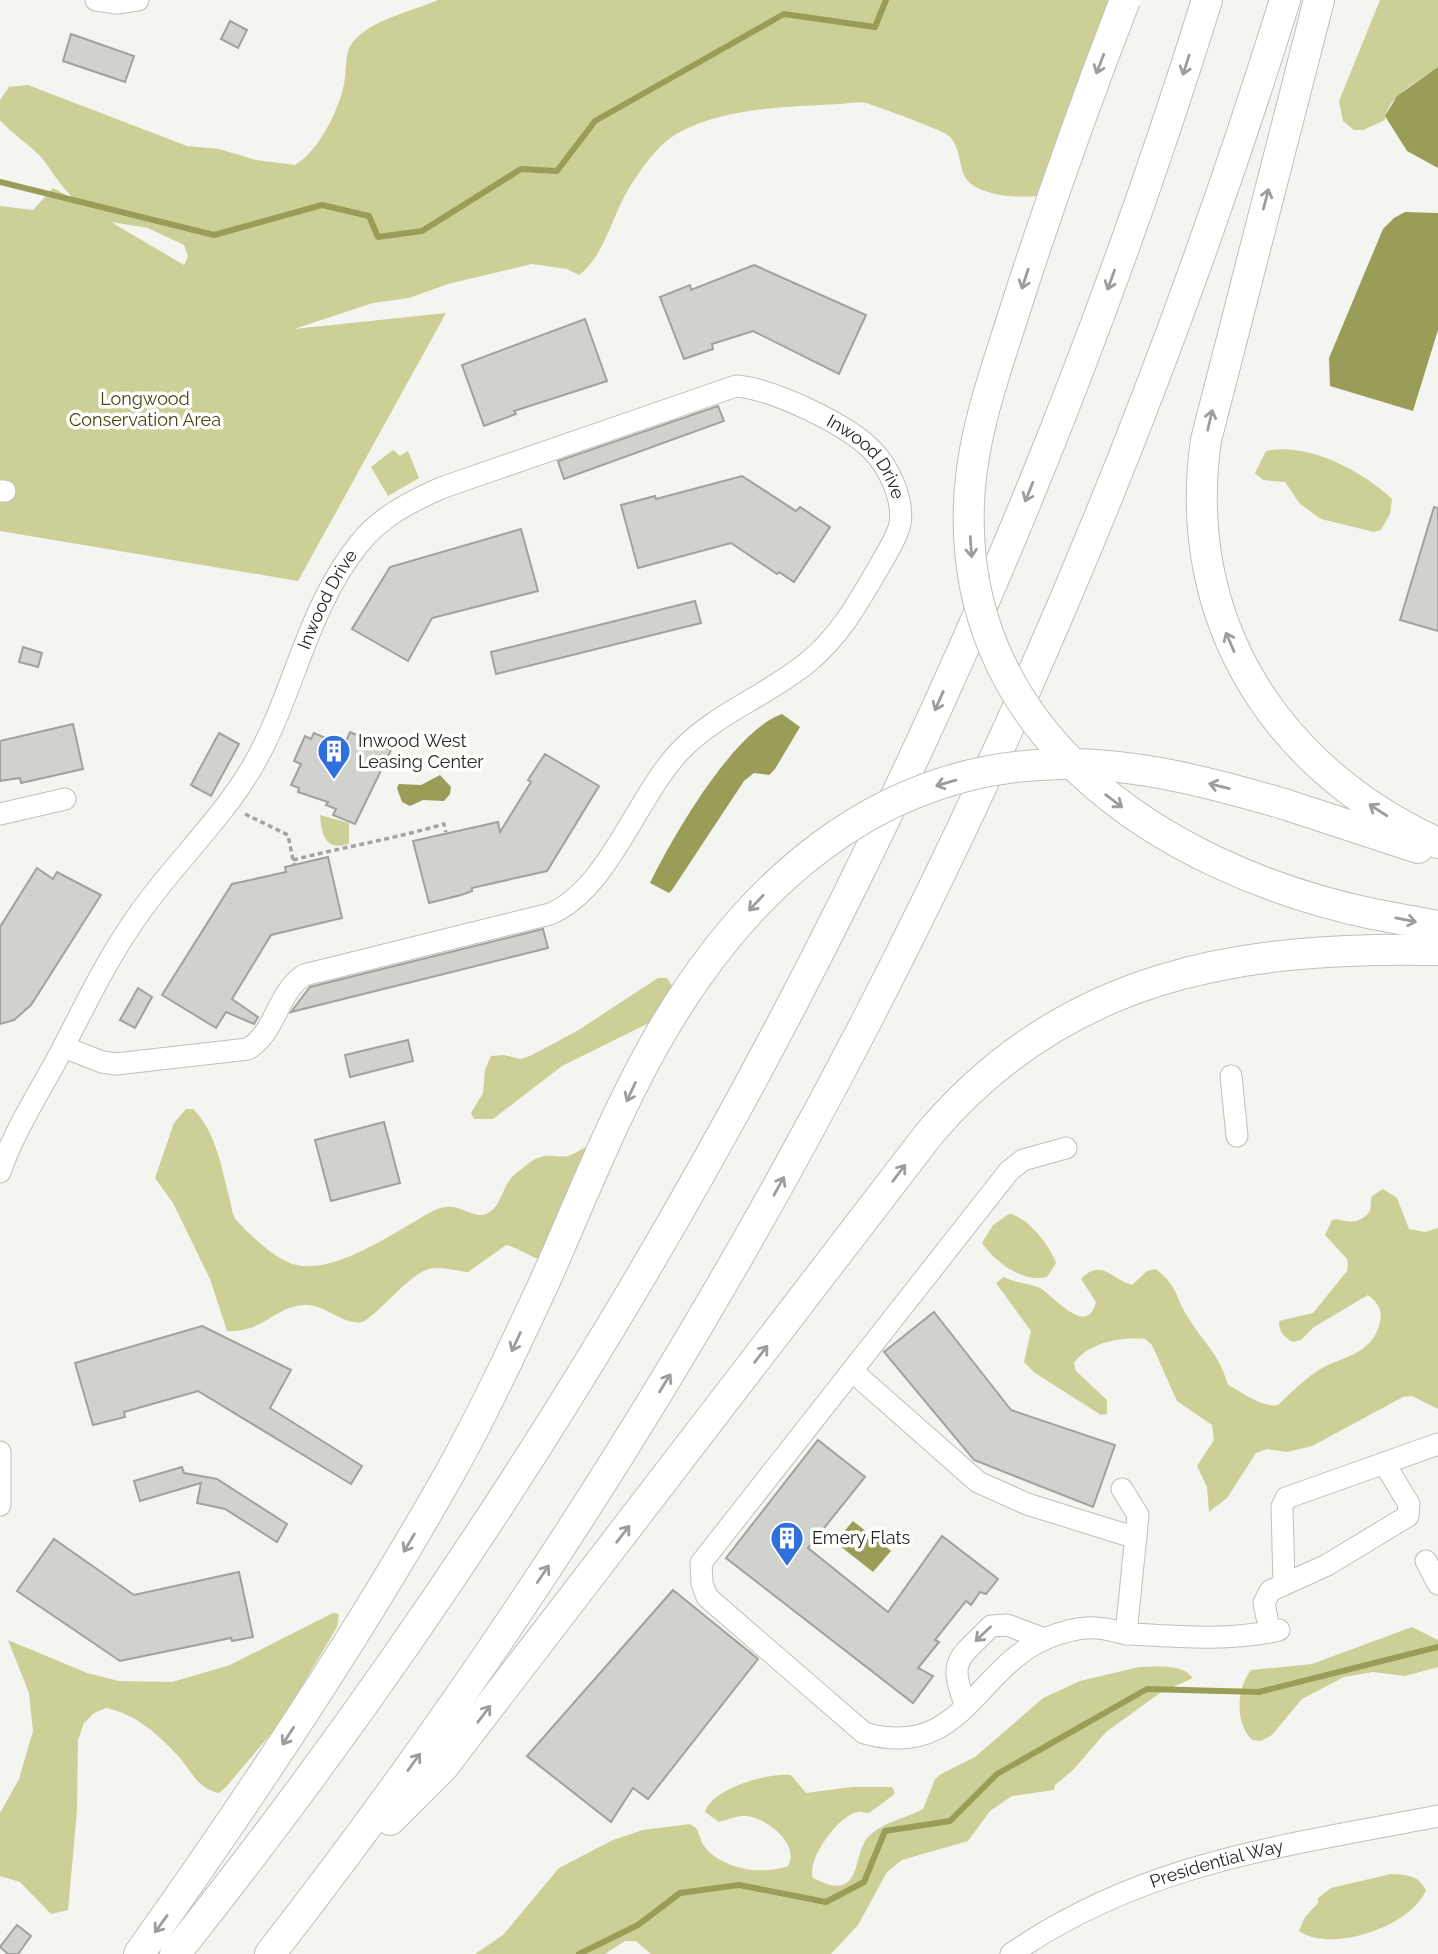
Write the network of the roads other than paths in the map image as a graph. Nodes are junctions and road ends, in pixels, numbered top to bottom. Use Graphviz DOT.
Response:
graph roads {
  1 [pos="96,0"];
  2 [pos="138,0"];
  3 [pos="1125,0"];
  4 [pos="1207,0"];
  5 [pos="1285,0"];
  6 [pos="1319,0"];
  7 [pos="65,799"];
  8 [pos="0,814"];
  9 [pos="1438,843"];
  10 [pos="1438,855"];
  11 [pos="1438,926"];
  12 [pos="1438,950"];
  13 [pos="64,1046"];
  14 [pos="1231,1076"];
  15 [pos="1237,1136"];
  16 [pos="1066,1148"];
  17 [pos="0,1172"];
  18 [pos="852,1371"];
  19 [pos="1438,1444"];
  20 [pos="0,1452"];
  21 [pos="1384,1463"];
  22 [pos="1122,1489"];
  23 [pos="0,1505"];
  24 [pos="1136,1538"];
  25 [pos="1426,1561"];
  26 [pos="1284,1584"];
  27 [pos="1438,1584"];
  28 [pos="1126,1634"];
  29 [pos="1045,1639"];
  30 [pos="966,1706"];
  31 [pos="1438,1816"];
  32 [pos="320,1889"];
  33 [pos="139,1954"];
  34 [pos="175,1954"];
  35 [pos="270,1954"];
  36 [pos="1011,1954"];
  1 -- 2 [label="street"];
  3 -- 11 [label="highway, one-way, bridge"];
  4 -- 34 [label="highway, one-way"];
  32 -- 5 [label="highway, one-way"];
  9 -- 6 [label="highway, one-way"];
  7 -- 8 [label="street"];
  10 -- 33 [label="highway, one-way, bridge"];
  32 -- 12 [label="highway, one-way"];
  13 -- 13 [label="street, Inwood Drive"];
  13 -- 17 [label="street, Inwood Drive"];
  14 -- 15 [label="street"];
  16 -- 18 [label="street"];
  18 -- 24 [label="street"];
  18 -- 30 [label="street"];
  19 -- 21 [label="street"];
  20 -- 23 [label="street"];
  21 -- 26 [label="street"];
  21 -- 26 [label="street"];
  22 -- 24 [label="street"];
  24 -- 28 [label="street"];
  25 -- 27 [label="street"];
  26 -- 28 [label="street"];
  28 -- 29 [label="street"];
  29 -- 30 [label="street"];
  29 -- 30 [label="street, one-way"];
  31 -- 36 [label="street, Presidential Way"];
  32 -- 35 [label="highway"];
}
